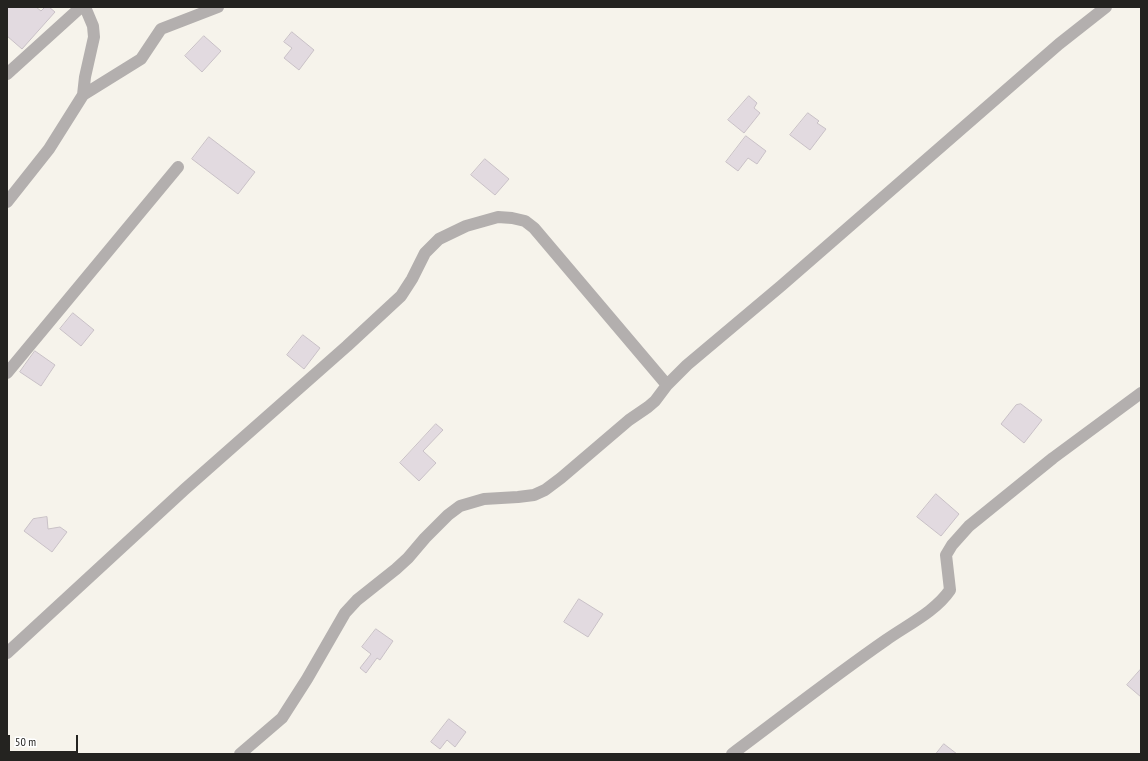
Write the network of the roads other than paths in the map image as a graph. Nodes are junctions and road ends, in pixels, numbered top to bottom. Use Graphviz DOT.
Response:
graph roads {
  1 [pos="81,7"];
  2 [pos="85,7"];
  3 [pos="218,7"];
  4 [pos="1106,7"];
  5 [pos="7,74"];
  6 [pos="83,95"];
  7 [pos="178,167"];
  8 [pos="7,202"];
  9 [pos="7,373"];
  10 [pos="667,385"];
  11 [pos="1141,393"];
  12 [pos="7,653"];
  13 [pos="240,754"];
  14 [pos="732,754"];
  1 -- 5 [label="street"];
  2 -- 6 [label="street"];
  3 -- 6 [label="street"];
  4 -- 10 [label="street"];
  6 -- 8 [label="street"];
  7 -- 9 [label="street"];
  10 -- 12 [label="street"];
  10 -- 13 [label="street"];
  11 -- 14 [label="street"];
}
